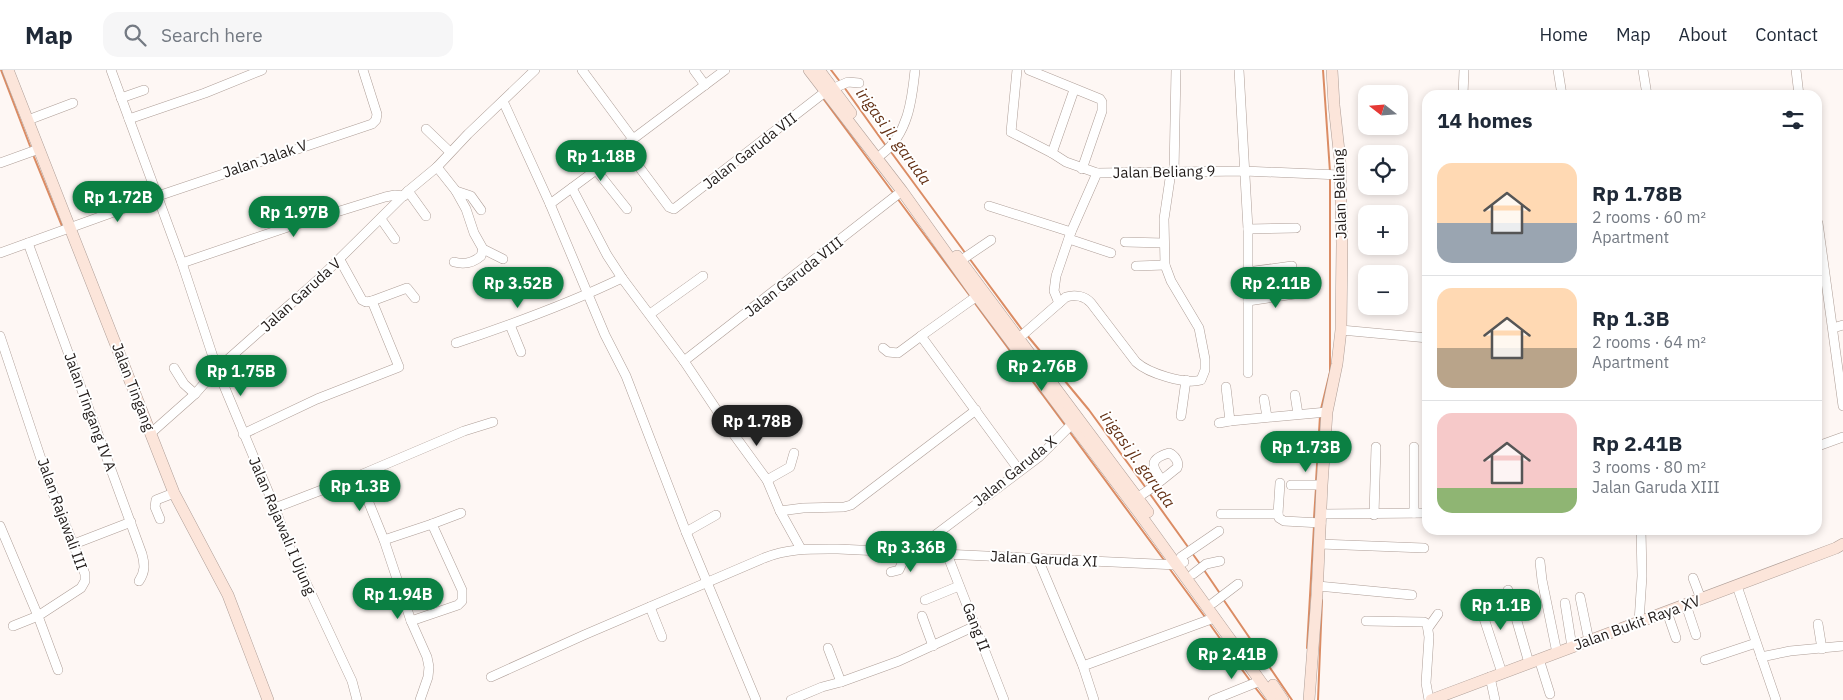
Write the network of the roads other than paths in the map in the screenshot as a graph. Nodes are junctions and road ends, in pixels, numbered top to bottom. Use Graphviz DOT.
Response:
graph roads {
  1 [pos="8,70"];
  2 [pos="111,70"];
  3 [pos="262,70"];
  4 [pos="363,70"];
  5 [pos="535,70"];
  6 [pos="582,70"];
  7 [pos="694,70"];
  8 [pos="724,70"];
  9 [pos="809,70"];
  10 [pos="819,70"];
  11 [pos="915,70"];
  12 [pos="1017,70"];
  13 [pos="1030,70"];
  14 [pos="1176,70"];
  15 [pos="1239,70"];
  16 [pos="1332,70"];
  17 [pos="1464,70"];
  18 [pos="1558,70"];
  19 [pos="1643,70"];
  20 [pos="1796,70"];
  21 [pos="859,83"];
  22 [pos="705,85"];
  23 [pos="836,87"];
  24 [pos="144,90"];
  25 [pos="1074,90"];
  26 [pos="1464,90"];
  27 [pos="1561,90"];
  28 [pos="1646,90"];
  29 [pos="1798,90"];
  30 [pos="121,98"];
  31 [pos="503,101"];
  32 [pos="73,103"];
  33 [pos="129,119"];
  34 [pos="28,120"];
  35 [pos="426,129"];
  36 [pos="633,140"];
  37 [pos="624,148"];
  38 [pos="39,149"];
  39 [pos="887,150"];
  40 [pos="450,152"];
  41 [pos="1052,153"];
  42 [pos="0,163"];
  43 [pos="437,167"];
  44 [pos="1082,169"];
  45 [pos="596,170"];
  46 [pos="1244,171"];
  47 [pos="1172,172"];
  48 [pos="1097,173"];
  49 [pos="1340,175"];
  50 [pos="572,188"];
  51 [pos="456,191"];
  52 [pos="902,191"];
  53 [pos="406,194"];
  54 [pos="158,196"];
  55 [pos="550,204"];
  56 [pos="989,206"];
  57 [pos="627,209"];
  58 [pos="481,210"];
  59 [pos="426,216"];
  60 [pos="381,219"];
  61 [pos="71,227"];
  62 [pos="1296,228"];
  63 [pos="1248,229"];
  64 [pos="1070,235"];
  65 [pos="395,239"];
  66 [pos="991,240"];
  67 [pos="1125,242"];
  68 [pos="28,243"];
  69 [pos="1164,243"];
  70 [pos="483,249"];
  71 [pos="1822,251"];
  72 [pos="1111,253"];
  73 [pos="0,254"];
  74 [pos="503,259"];
  75 [pos="963,259"];
  76 [pos="340,260"];
  77 [pos="454,262"];
  78 [pos="182,263"];
  79 [pos="1165,265"];
  80 [pos="1136,266"];
  81 [pos="1292,266"];
  82 [pos="1247,272"];
  83 [pos="703,276"];
  84 [pos="622,278"];
  85 [pos="1302,293"];
  86 [pos="588,294"];
  87 [pos="976,296"];
  88 [pos="415,298"];
  89 [pos="372,300"];
  90 [pos="1248,301"];
  91 [pos="1058,303"];
  92 [pos="650,314"];
  93 [pos="1843,325"];
  94 [pos="510,326"];
  95 [pos="1833,328"];
  96 [pos="1340,330"];
  97 [pos="1023,333"];
  98 [pos="0,336"];
  99 [pos="921,336"];
  100 [pos="1422,337"];
  101 [pos="456,343"];
  102 [pos="883,348"];
  103 [pos="522,352"];
  104 [pos="684,361"];
  105 [pos="174,368"];
  106 [pos="217,369"];
  107 [pos="1248,373"];
  108 [pos="1186,380"];
  109 [pos="1226,387"];
  110 [pos="194,394"];
  111 [pos="1295,395"];
  112 [pos="1264,399"];
  113 [pos="1843,406"];
  114 [pos="976,410"];
  115 [pos="1327,412"];
  116 [pos="1298,414"];
  117 [pos="1181,416"];
  118 [pos="1267,417"];
  119 [pos="1230,421"];
  120 [pos="493,422"];
  121 [pos="1219,423"];
  122 [pos="1072,424"];
  123 [pos="150,433"];
  124 [pos="243,434"];
  125 [pos="1843,437"];
  126 [pos="1822,445"];
  127 [pos="1376,447"];
  128 [pos="1414,447"];
  129 [pos="794,452"];
  130 [pos="1019,470"];
  131 [pos="358,476"];
  132 [pos="767,480"];
  133 [pos="1162,480"];
  134 [pos="1280,483"];
  135 [pos="1291,485"];
  136 [pos="1322,485"];
  137 [pos="174,493"];
  138 [pos="1144,494"];
  139 [pos="275,508"];
  140 [pos="780,511"];
  141 [pos="460,512"];
  142 [pos="1414,513"];
  143 [pos="1422,513"];
  144 [pos="1221,514"];
  145 [pos="1278,514"];
  146 [pos="716,515"];
  147 [pos="1145,515"];
  148 [pos="1374,515"];
  149 [pos="160,519"];
  150 [pos="1321,519"];
  151 [pos="131,522"];
  152 [pos="432,524"];
  153 [pos="0,526"];
  154 [pos="1219,531"];
  155 [pos="686,532"];
  156 [pos="1641,535"];
  157 [pos="384,540"];
  158 [pos="74,544"];
  159 [pos="1320,544"];
  160 [pos="1843,544"];
  161 [pos="1424,548"];
  162 [pos="801,549"];
  163 [pos="927,553"];
  164 [pos="910,554"];
  165 [pos="947,554"];
  166 [pos="1185,557"];
  167 [pos="1038,559"];
  168 [pos="1220,561"];
  169 [pos="1540,562"];
  170 [pos="1199,569"];
  171 [pos="891,572"];
  172 [pos="1693,578"];
  173 [pos="139,581"];
  174 [pos="708,582"];
  175 [pos="1238,584"];
  176 [pos="960,586"];
  177 [pos="1318,586"];
  178 [pos="1737,586"];
  179 [pos="1508,590"];
  180 [pos="1412,595"];
  181 [pos="1219,597"];
  182 [pos="1580,597"];
  183 [pos="1477,598"];
  184 [pos="1701,599"];
  185 [pos="926,600"];
  186 [pos="1565,603"];
  187 [pos="1686,605"];
  188 [pos="650,607"];
  189 [pos="1667,612"];
  190 [pos="1438,614"];
  191 [pos="38,616"];
  192 [pos="922,616"];
  193 [pos="1214,618"];
  194 [pos="411,621"];
  195 [pos="1366,621"];
  196 [pos="1639,622"];
  197 [pos="1818,624"];
  198 [pos="13,626"];
  199 [pos="975,626"];
  200 [pos="1428,628"];
  201 [pos="1696,635"];
  202 [pos="662,637"];
  203 [pos="1676,638"];
  204 [pos="1589,641"];
  205 [pos="1756,643"];
  206 [pos="933,646"];
  207 [pos="1843,646"];
  208 [pos="1572,647"];
  209 [pos="828,648"];
  210 [pos="1822,649"];
  211 [pos="1240,653"];
  212 [pos="1557,653"];
  213 [pos="1762,657"];
  214 [pos="1705,660"];
  215 [pos="1534,661"];
  216 [pos="1224,662"];
  217 [pos="1083,666"];
  218 [pos="58,670"];
  219 [pos="1502,672"];
  220 [pos="491,677"];
  221 [pos="1490,677"];
  222 [pos="1260,681"];
  223 [pos="840,682"];
  224 [pos="1550,694"];
  225 [pos="1001,699"];
  226 [pos="268,700"];
  227 [pos="357,700"];
  228 [pos="420,700"];
  229 [pos="756,700"];
  230 [pos="791,700"];
  231 [pos="1094,700"];
  232 [pos="1213,700"];
  233 [pos="1274,700"];
  234 [pos="1283,700"];
  235 [pos="1309,700"];
  236 [pos="1430,700"];
  237 [pos="1495,700"];
  238 [pos="1776,700"];
  1 -- 34 [label="main road, Jalan Tingang"];
  2 -- 30 [label="street, Jalan Rajawali I Ujung"];
  3 -- 33 [label="street"];
  4 -- 54 [label="street, Jalan Jalak V"];
  5 -- 31 [label="street, Jalan Garuda V"];
  6 -- 36 [label="street"];
  7 -- 22 [label="street"];
  8 -- 22 [label="street"];
  9 -- 23 [label="main road"];
  10 -- 23 [label="main road"];
  11 -- 39 [label="street"];
  12 -- 41 [label="street"];
  13 -- 25 [label="street"];
  14 -- 47 [label="street"];
  15 -- 46 [label="street"];
  16 -- 49 [label="main road, Jalan Beliang"];
  17 -- 26 [label="street"];
  18 -- 27 [label="street"];
  19 -- 28 [label="street"];
  20 -- 29 [label="street"];
  21 -- 23 [label="street"];
  22 -- 36 [label="street"];
  23 -- 37 [label="street, Jalan Garuda VII"];
  23 -- 39 [label="main road"];
  23 -- 52 [label="main road"];
  24 -- 30 [label="street"];
  25 -- 41 [label="street"];
  25 -- 44 [label="street"];
  30 -- 33 [label="street, Jalan Rajawali I Ujung"];
  31 -- 40 [label="street, Jalan Garuda V"];
  31 -- 55 [label="street"];
  32 -- 34 [label="street"];
  33 -- 54 [label="street, Jalan Rajawali I Ujung"];
  34 -- 38 [label="main road, Jalan Tingang"];
  35 -- 40 [label="street"];
  36 -- 37 [label="street"];
  37 -- 45 [label="street"];
  38 -- 42 [label="street"];
  38 -- 61 [label="main road, Jalan Tingang"];
  39 -- 75 [label="main road"];
  40 -- 43 [label="street, Jalan Garuda V"];
  41 -- 44 [label="street"];
  43 -- 51 [label="street"];
  43 -- 53 [label="street, Jalan Garuda V"];
  44 -- 48 [label="street"];
  45 -- 50 [label="street"];
  45 -- 57 [label="street"];
  46 -- 47 [label="street, Jalan Beliang 9"];
  46 -- 49 [label="street, Jalan Beliang 9"];
  46 -- 63 [label="street"];
  47 -- 48 [label="street, Jalan Beliang 9"];
  47 -- 69 [label="street"];
  48 -- 64 [label="street, Jalan Beliang 9"];
  49 -- 96 [label="main road, Jalan Beliang"];
  50 -- 55 [label="street"];
  50 -- 84 [label="street"];
  51 -- 58 [label="street"];
  51 -- 70 [label="street"];
  52 -- 75 [label="main road"];
  52 -- 104 [label="street, Jalan Garuda VIII"];
  53 -- 59 [label="street"];
  53 -- 60 [label="street, Jalan Garuda V"];
  53 -- 78 [label="street"];
  54 -- 61 [label="street, Jalan Jalak V"];
  54 -- 78 [label="street, Jalan Rajawali I Ujung"];
  55 -- 86 [label="street"];
  56 -- 64 [label="street"];
  60 -- 65 [label="street"];
  60 -- 76 [label="street, Jalan Garuda V"];
  61 -- 68 [label="street, Jalan Jalak V"];
  61 -- 123 [label="main road, Jalan Tingang"];
  62 -- 63 [label="street"];
  63 -- 82 [label="street"];
  64 -- 72 [label="street"];
  64 -- 91 [label="street, Jalan Beliang 9"];
  66 -- 75 [label="street"];
  67 -- 69 [label="street"];
  68 -- 73 [label="street, Jalan Jalak V"];
  68 -- 151 [label="street, Jalan Tingang IV A"];
  69 -- 79 [label="street"];
  70 -- 74 [label="street"];
  70 -- 77 [label="street"];
  71 -- 95 [label="street"];
  75 -- 87 [label="main road"];
  75 -- 97 [label="main road"];
  76 -- 89 [label="street"];
  76 -- 106 [label="street, Jalan Garuda V"];
  78 -- 106 [label="street, Jalan Rajawali I Ujung"];
  79 -- 80 [label="street"];
  79 -- 108 [label="street"];
  81 -- 82 [label="street"];
  82 -- 90 [label="street"];
  83 -- 92 [label="street"];
  84 -- 86 [label="street"];
  84 -- 92 [label="street"];
  85 -- 90 [label="street"];
  86 -- 94 [label="street"];
  86 -- 155 [label="street"];
  87 -- 99 [label="street"];
  87 -- 122 [label="main road"];
  88 -- 89 [label="street"];
  89 -- 124 [label="street"];
  90 -- 107 [label="street"];
  91 -- 97 [label="street"];
  91 -- 108 [label="street"];
  92 -- 104 [label="street"];
  93 -- 95 [label="street"];
  94 -- 101 [label="street"];
  94 -- 103 [label="street"];
  95 -- 113 [label="street"];
  96 -- 100 [label="street"];
  96 -- 115 [label="main road, Jalan Beliang"];
  97 -- 138 [label="main road"];
  98 -- 158 [label="street, Jalan Rajawali III"];
  99 -- 102 [label="street"];
  99 -- 114 [label="street"];
  104 -- 132 [label="street"];
  105 -- 110 [label="street"];
  106 -- 110 [label="street, Jalan Garuda V"];
  106 -- 124 [label="street, Jalan Rajawali I Ujung"];
  108 -- 117 [label="street"];
  109 -- 119 [label="street"];
  110 -- 123 [label="street, Jalan Garuda V"];
  111 -- 116 [label="street"];
  112 -- 118 [label="street"];
  114 -- 130 [label="street"];
  114 -- 140 [label="street"];
  115 -- 116 [label="street"];
  115 -- 136 [label="main road, Jalan Beliang"];
  116 -- 118 [label="street"];
  118 -- 119 [label="street"];
  119 -- 121 [label="street"];
  120 -- 131 [label="street"];
  122 -- 130 [label="street, Jalan Garuda X"];
  122 -- 147 [label="main road"];
  123 -- 137 [label="main road, Jalan Tingang"];
  124 -- 139 [label="street, Jalan Rajawali I Ujung"];
  125 -- 126 [label="street"];
  127 -- 148 [label="street"];
  128 -- 142 [label="street"];
  129 -- 132 [label="street"];
  130 -- 164 [label="street, Jalan Garuda X"];
  131 -- 139 [label="street"];
  131 -- 157 [label="street"];
  132 -- 140 [label="street"];
  133 -- 138 [label="street"];
  134 -- 145 [label="street"];
  135 -- 136 [label="street"];
  136 -- 150 [label="main road, Jalan Beliang"];
  137 -- 149 [label="street"];
  137 -- 226 [label="main road, Jalan Tingang"];
  138 -- 147 [label="main road"];
  139 -- 227 [label="street, Jalan Rajawali I Ujung"];
  140 -- 162 [label="street"];
  141 -- 152 [label="street"];
  142 -- 143 [label="street"];
  142 -- 148 [label="street"];
  144 -- 145 [label="street"];
  145 -- 150 [label="street"];
  146 -- 155 [label="street"];
  147 -- 166 [label="main road"];
  148 -- 150 [label="street"];
  150 -- 159 [label="main road, Jalan Beliang"];
  151 -- 158 [label="street"];
  151 -- 173 [label="street, Jalan Tingang IV A"];
  152 -- 157 [label="street"];
  152 -- 194 [label="street"];
  153 -- 191 [label="street"];
  154 -- 166 [label="street"];
  155 -- 174 [label="street"];
  156 -- 196 [label="street"];
  157 -- 194 [label="street"];
  158 -- 191 [label="street, Jalan Rajawali III"];
  159 -- 161 [label="street"];
  159 -- 177 [label="main road, Jalan Beliang"];
  160 -- 178 [label="main road, Jalan Bukit Raya XV"];
  162 -- 164 [label="street, Jalan Garuda XI"];
  162 -- 174 [label="street, Jalan Garuda XI"];
  163 -- 164 [label="street, Jalan Garuda XI"];
  163 -- 165 [label="street, Jalan Garuda XI"];
  163 -- 171 [label="street"];
  165 -- 167 [label="street, Jalan Garuda XI"];
  165 -- 176 [label="street, Gang II"];
  166 -- 167 [label="street, Jalan Garuda XI"];
  166 -- 170 [label="main road"];
  166 -- 193 [label="main road"];
  167 -- 217 [label="street"];
  168 -- 170 [label="street"];
  169 -- 212 [label="street"];
  170 -- 181 [label="main road"];
  172 -- 184 [label="street"];
  174 -- 188 [label="street, Jalan Garuda XI"];
  174 -- 229 [label="street"];
  175 -- 181 [label="street"];
  176 -- 185 [label="street"];
  176 -- 199 [label="street, Gang II"];
  177 -- 180 [label="street"];
  177 -- 235 [label="main road, Jalan Beliang"];
  178 -- 184 [label="main road, Jalan Bukit Raya XV"];
  178 -- 205 [label="street"];
  179 -- 215 [label="street"];
  181 -- 234 [label="main road"];
  182 -- 204 [label="street"];
  183 -- 219 [label="street"];
  184 -- 187 [label="main road, Jalan Bukit Raya XV"];
  186 -- 208 [label="street"];
  187 -- 189 [label="main road, Jalan Bukit Raya XV"];
  187 -- 201 [label="street"];
  188 -- 202 [label="street"];
  188 -- 220 [label="street, Jalan Garuda XI"];
  189 -- 196 [label="main road, Jalan Bukit Raya XV"];
  189 -- 203 [label="street"];
  190 -- 200 [label="street"];
  191 -- 198 [label="street"];
  191 -- 218 [label="street"];
  192 -- 206 [label="street"];
  193 -- 211 [label="main road"];
  193 -- 217 [label="street"];
  194 -- 228 [label="street"];
  195 -- 200 [label="street"];
  196 -- 204 [label="main road, Jalan Bukit Raya XV"];
  197 -- 210 [label="street"];
  199 -- 206 [label="street"];
  199 -- 225 [label="street, Gang II"];
  200 -- 236 [label="street"];
  204 -- 208 [label="main road, Jalan Bukit Raya XV"];
  205 -- 213 [label="street"];
  205 -- 214 [label="street"];
  206 -- 223 [label="street"];
  207 -- 210 [label="street"];
  208 -- 212 [label="main road, Jalan Bukit Raya XV"];
  209 -- 223 [label="street"];
  210 -- 213 [label="street"];
  211 -- 216 [label="street"];
  211 -- 222 [label="main road"];
  212 -- 215 [label="main road, Jalan Bukit Raya XV"];
  213 -- 238 [label="street"];
  215 -- 219 [label="main road, Jalan Bukit Raya XV"];
  215 -- 224 [label="street"];
  217 -- 231 [label="street"];
  219 -- 221 [label="main road, Jalan Bukit Raya XV"];
  221 -- 236 [label="main road, Jalan Bukit Raya XV"];
  221 -- 237 [label="street"];
  222 -- 232 [label="street"];
  222 -- 233 [label="main road"];
  223 -- 230 [label="street"];
}
